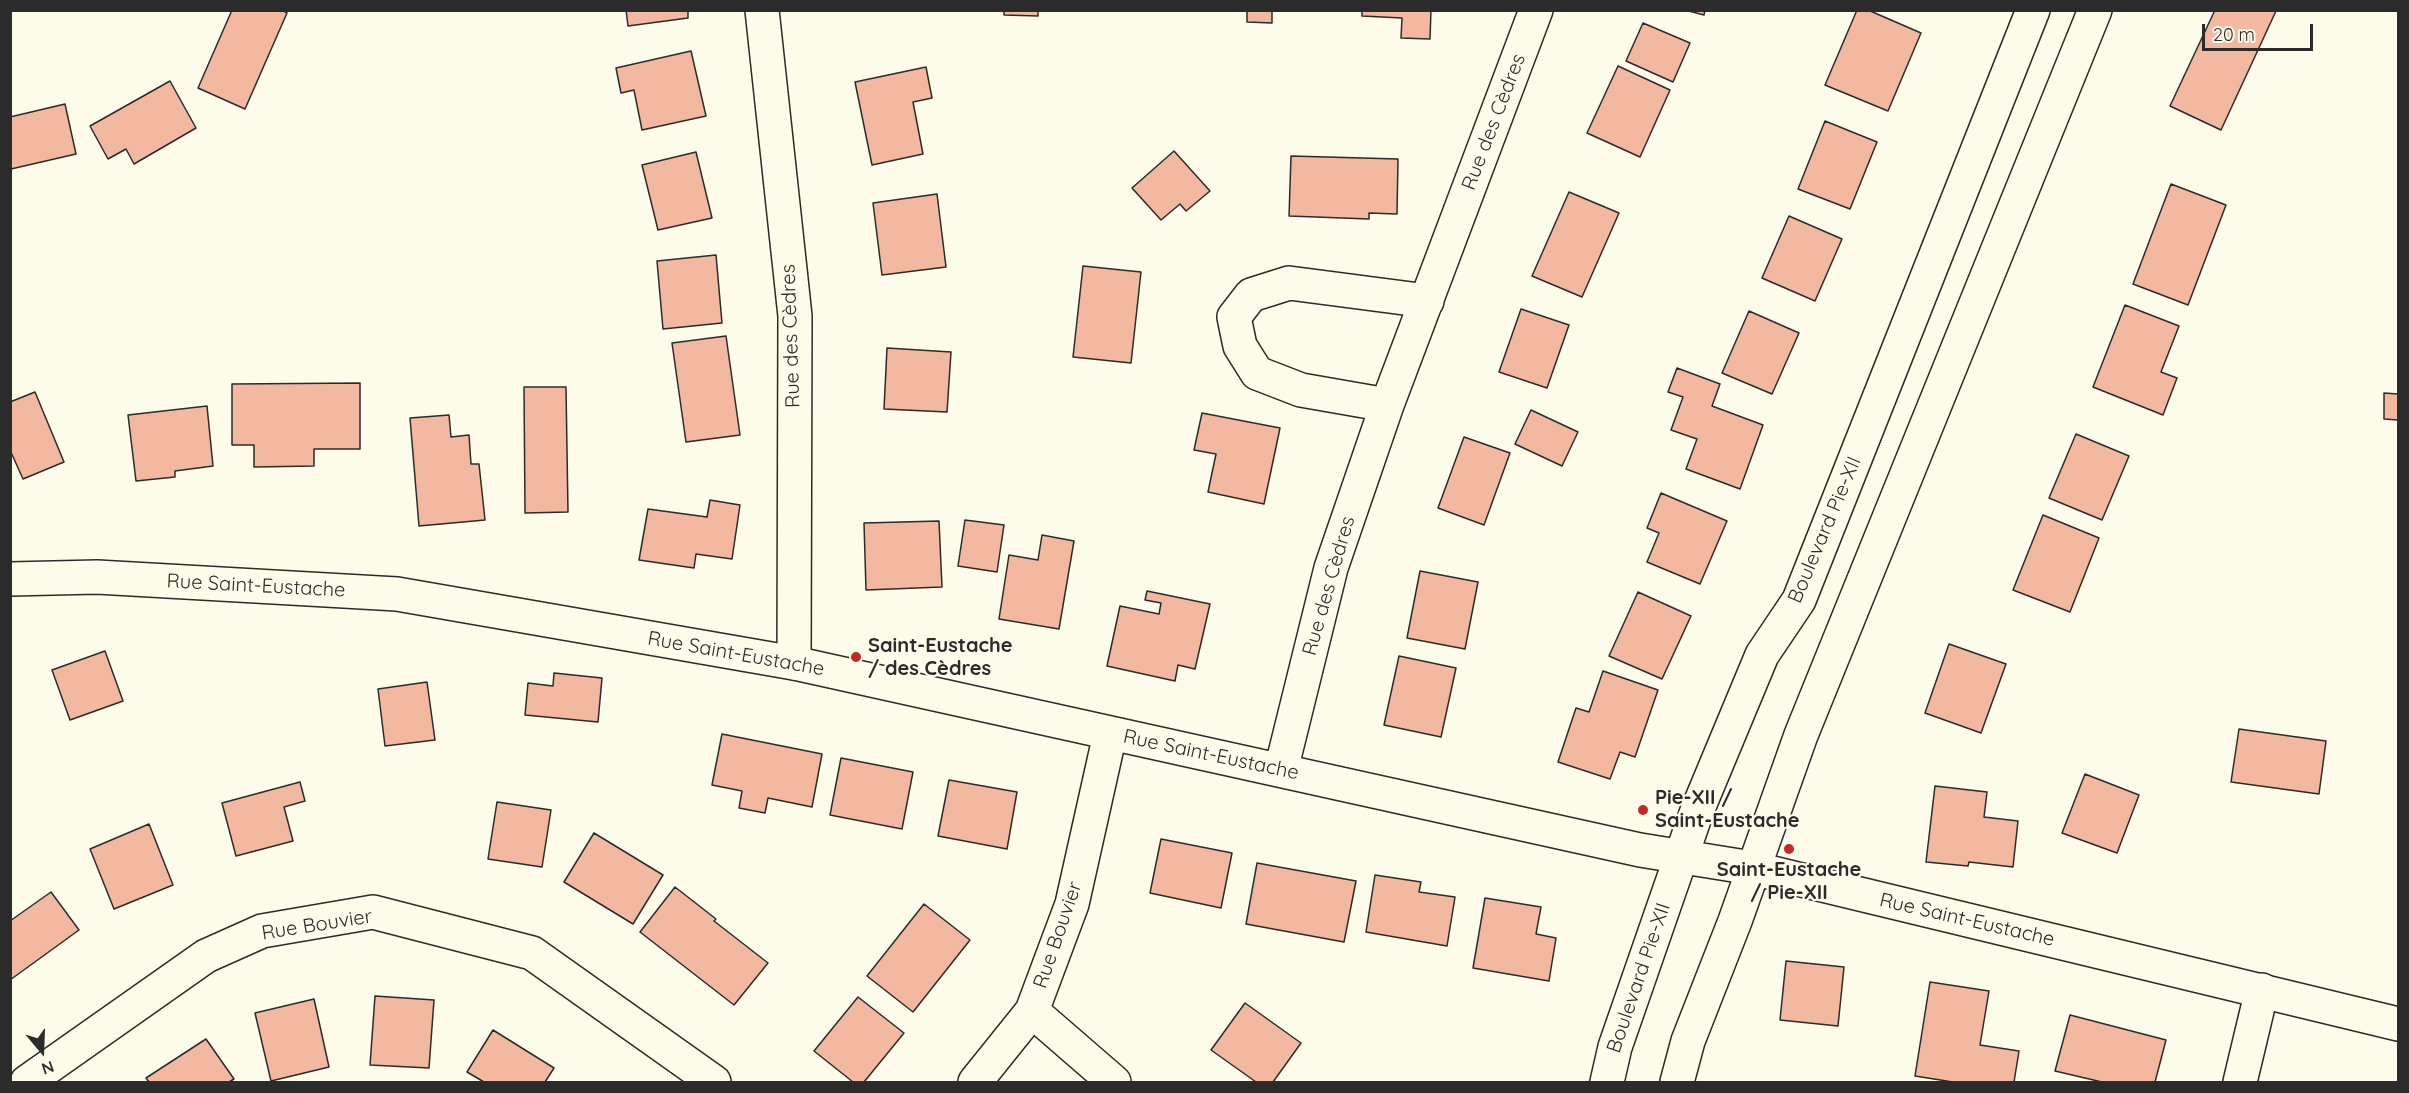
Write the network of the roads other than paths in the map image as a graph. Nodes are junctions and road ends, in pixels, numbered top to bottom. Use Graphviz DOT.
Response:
graph roads {
  1 [pos="762,10"];
  2 [pos="1536,10"];
  3 [pos="2033,10"];
  4 [pos="2096,10"];
  5 [pos="1427,301"];
  6 [pos="1387,405"];
  7 [pos="10,579"];
  8 [pos="794,663"];
  9 [pos="1110,734"];
  10 [pos="1281,770"];
  11 [pos="1682,857"];
  12 [pos="1752,868"];
  13 [pos="2262,990"];
  14 [pos="1032,1011"];
  15 [pos="2398,1024"];
  16 [pos="27,1083"];
  17 [pos="714,1083"];
  18 [pos="975,1083"];
  19 [pos="1114,1083"];
  20 [pos="1607,1083"];
  21 [pos="1677,1083"];
  22 [pos="2240,1083"];
  1 -- 8 [label="street, Rue des Cèdres"];
  2 -- 5 [label="street, Rue des Cèdres"];
  3 -- 11 [label="street, Boulevard Pie-XII"];
  4 -- 12 [label="street"];
  5 -- 6 [label="street, Rue des Cèdres"];
  5 -- 6 [label="street"];
  6 -- 10 [label="street, Rue des Cèdres"];
  7 -- 8 [label="street, Rue Saint-Eustache"];
  8 -- 9 [label="street, Rue Saint-Eustache"];
  9 -- 10 [label="street, Rue Saint-Eustache"];
  9 -- 14 [label="street, Rue Bouvier"];
  10 -- 11 [label="street, Rue Saint-Eustache"];
  11 -- 12 [label="street, Rue Saint-Eustache"];
  11 -- 20 [label="street, Boulevard Pie-XII"];
  12 -- 13 [label="street, Rue Saint-Eustache"];
  12 -- 21 [label="street"];
  13 -- 15 [label="street, Rue Saint-Eustache"];
  13 -- 22 [label="street"];
  14 -- 18 [label="street, Rue Bouvier"];
  14 -- 19 [label="street"];
  16 -- 17 [label="street, Rue Bouvier"];
}
